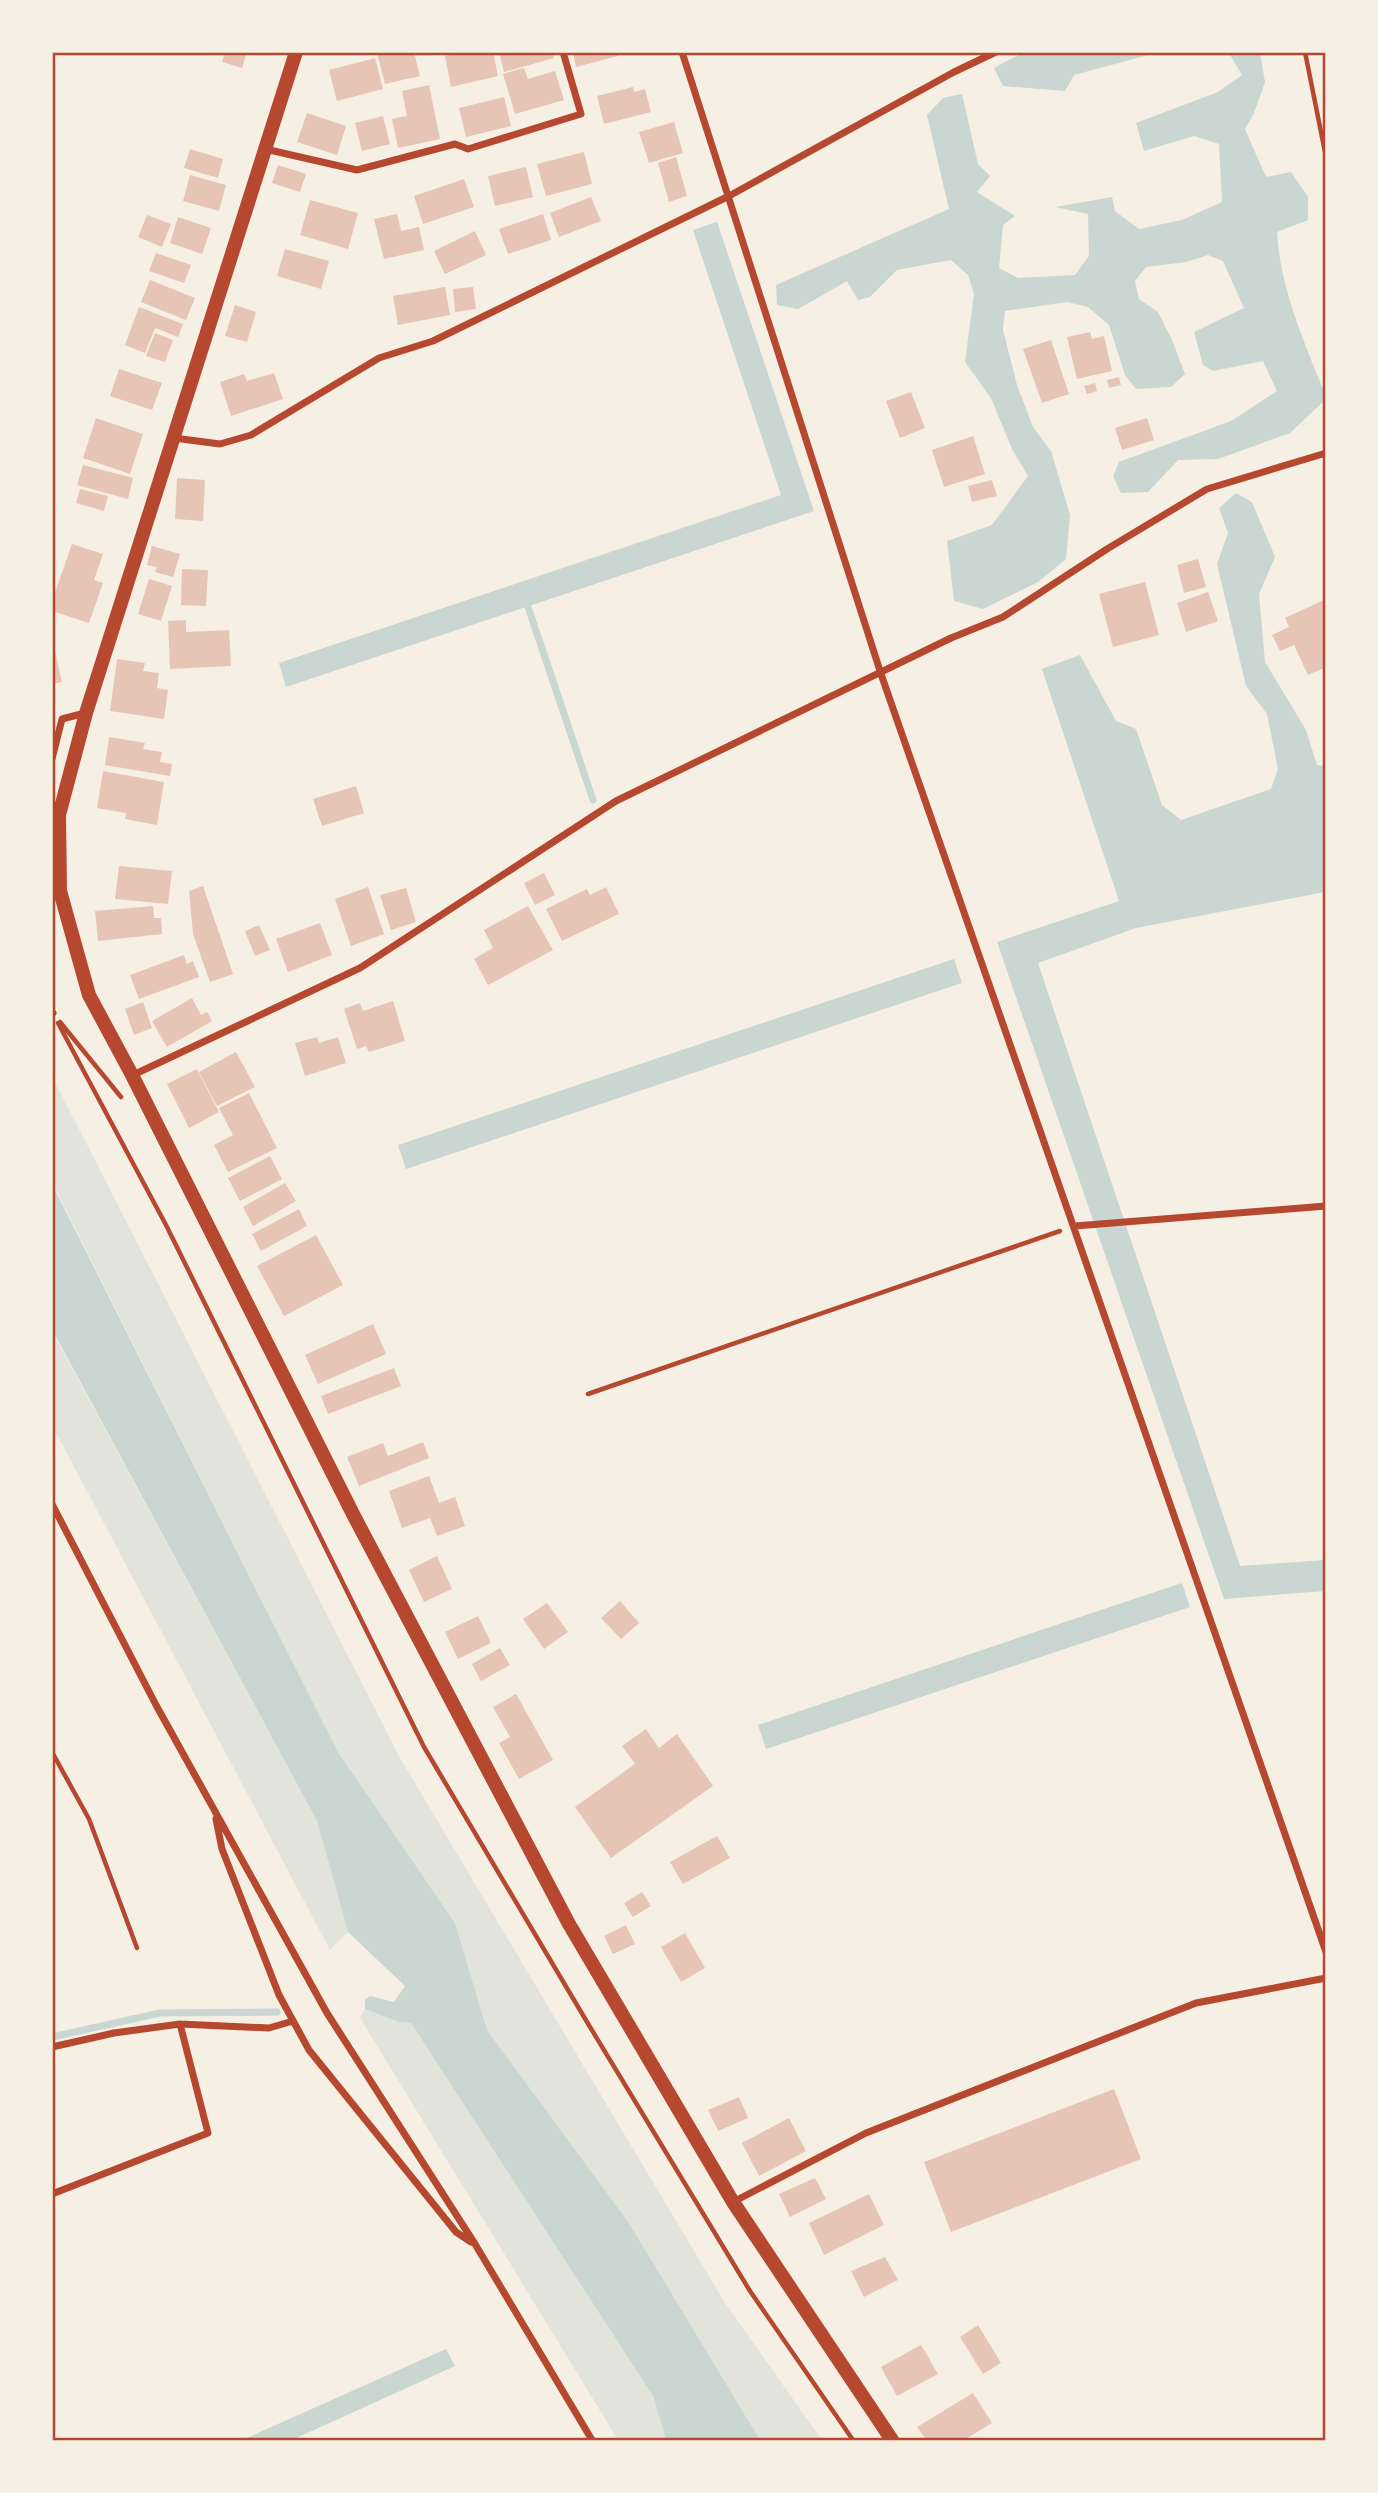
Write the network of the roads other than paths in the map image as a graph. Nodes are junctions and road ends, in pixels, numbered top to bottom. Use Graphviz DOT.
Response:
graph roads {
  1 [pos="296,52"];
  2 [pos="563,52"];
  3 [pos="682,52"];
  4 [pos="996,52"];
  5 [pos="265,149"];
  6 [pos="729,196"];
  7 [pos="174,438"];
  8 [pos="1325,453"];
  9 [pos="881,674"];
  10 [pos="86,713"];
  11 [pos="52,759"];
  12 [pos="132,1075"];
  13 [pos="1325,1206"];
  14 [pos="1075,1226"];
  15 [pos="52,1504"];
  16 [pos="215,1811"];
  17 [pos="1325,1952"];
  18 [pos="1325,1978"];
  19 [pos="293,2021"];
  20 [pos="180,2024"];
  21 [pos="52,2047"];
  22 [pos="52,2194"];
  23 [pos="733,2202"];
  24 [pos="475,2244"];
  25 [pos="592,2441"];
  26 [pos="892,2441"];
  1 -- 5 [label="main road"];
  2 -- 5 [label="street"];
  3 -- 6 [label="street"];
  4 -- 6 [label="street"];
  5 -- 7 [label="main road"];
  6 -- 7 [label="street"];
  6 -- 9 [label="street"];
  7 -- 10 [label="main road"];
  8 -- 9 [label="street"];
  9 -- 12 [label="street"];
  9 -- 14 [label="street"];
  10 -- 11 [label="street"];
  10 -- 12 [label="main road"];
  12 -- 23 [label="main road"];
  13 -- 14 [label="street"];
  14 -- 17 [label="street"];
  15 -- 16 [label="street"];
  16 -- 19 [label="street"];
  16 -- 24 [label="street"];
  18 -- 23 [label="street"];
  19 -- 20 [label="street"];
  19 -- 24 [label="street"];
  20 -- 21 [label="street"];
  20 -- 22 [label="street"];
  23 -- 26 [label="main road"];
  24 -- 25 [label="street"];
}
